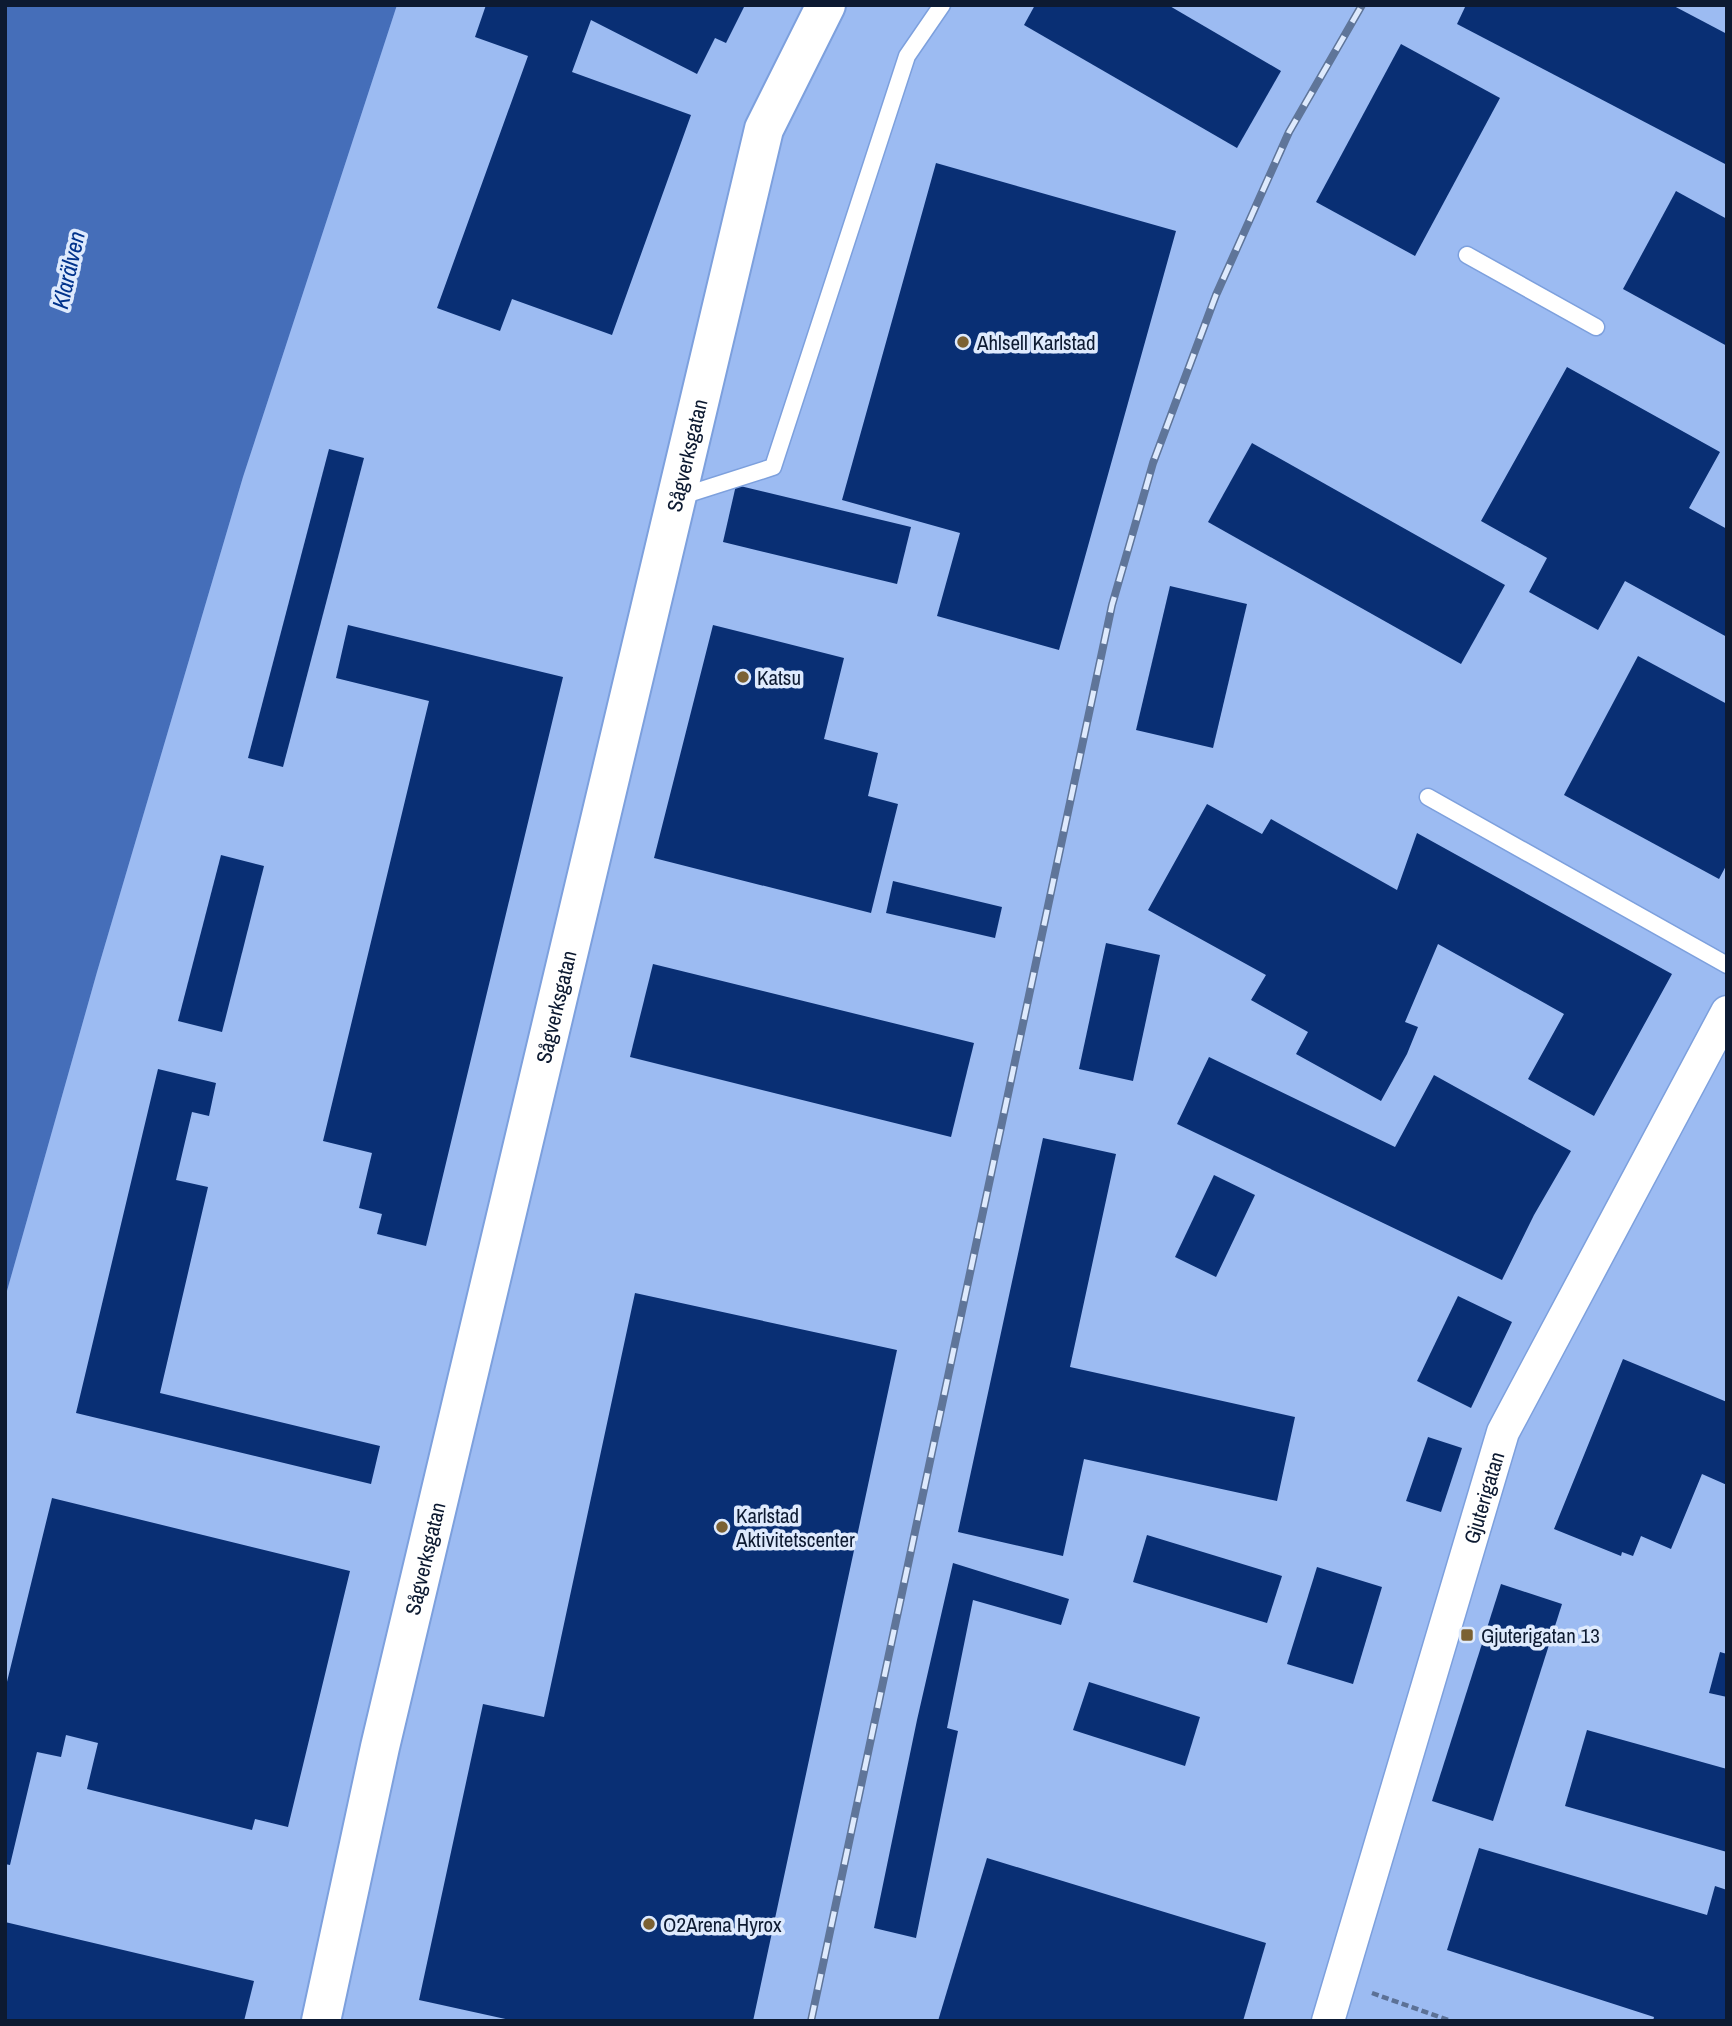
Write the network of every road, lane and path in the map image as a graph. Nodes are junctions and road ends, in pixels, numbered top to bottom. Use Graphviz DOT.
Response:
graph roads {
  1 [pos="825,5"];
  2 [pos="942,5"];
  3 [pos="1467,255"];
  4 [pos="1596,327"];
  5 [pos="676,497"];
  6 [pos="1428,797"];
  7 [pos="1727,965"];
  8 [pos="1727,1012"];
  9 [pos="1340,1981"];
  10 [pos="321,2021"];
  11 [pos="1328,2021"];
  12 [pos="1451,2021"];
  1 -- 5 [label="street, Sågverksgatan"];
  2 -- 5 [label="lane"];
  3 -- 4 [label="lane"];
  5 -- 10 [label="street, Sågverksgatan"];
  6 -- 7 [label="lane"];
  8 -- 9 [label="street, Gjuterigatan"];
  9 -- 11 [label="street, Gjuterigatan"];
  9 -- 12 [label="path"];
}
